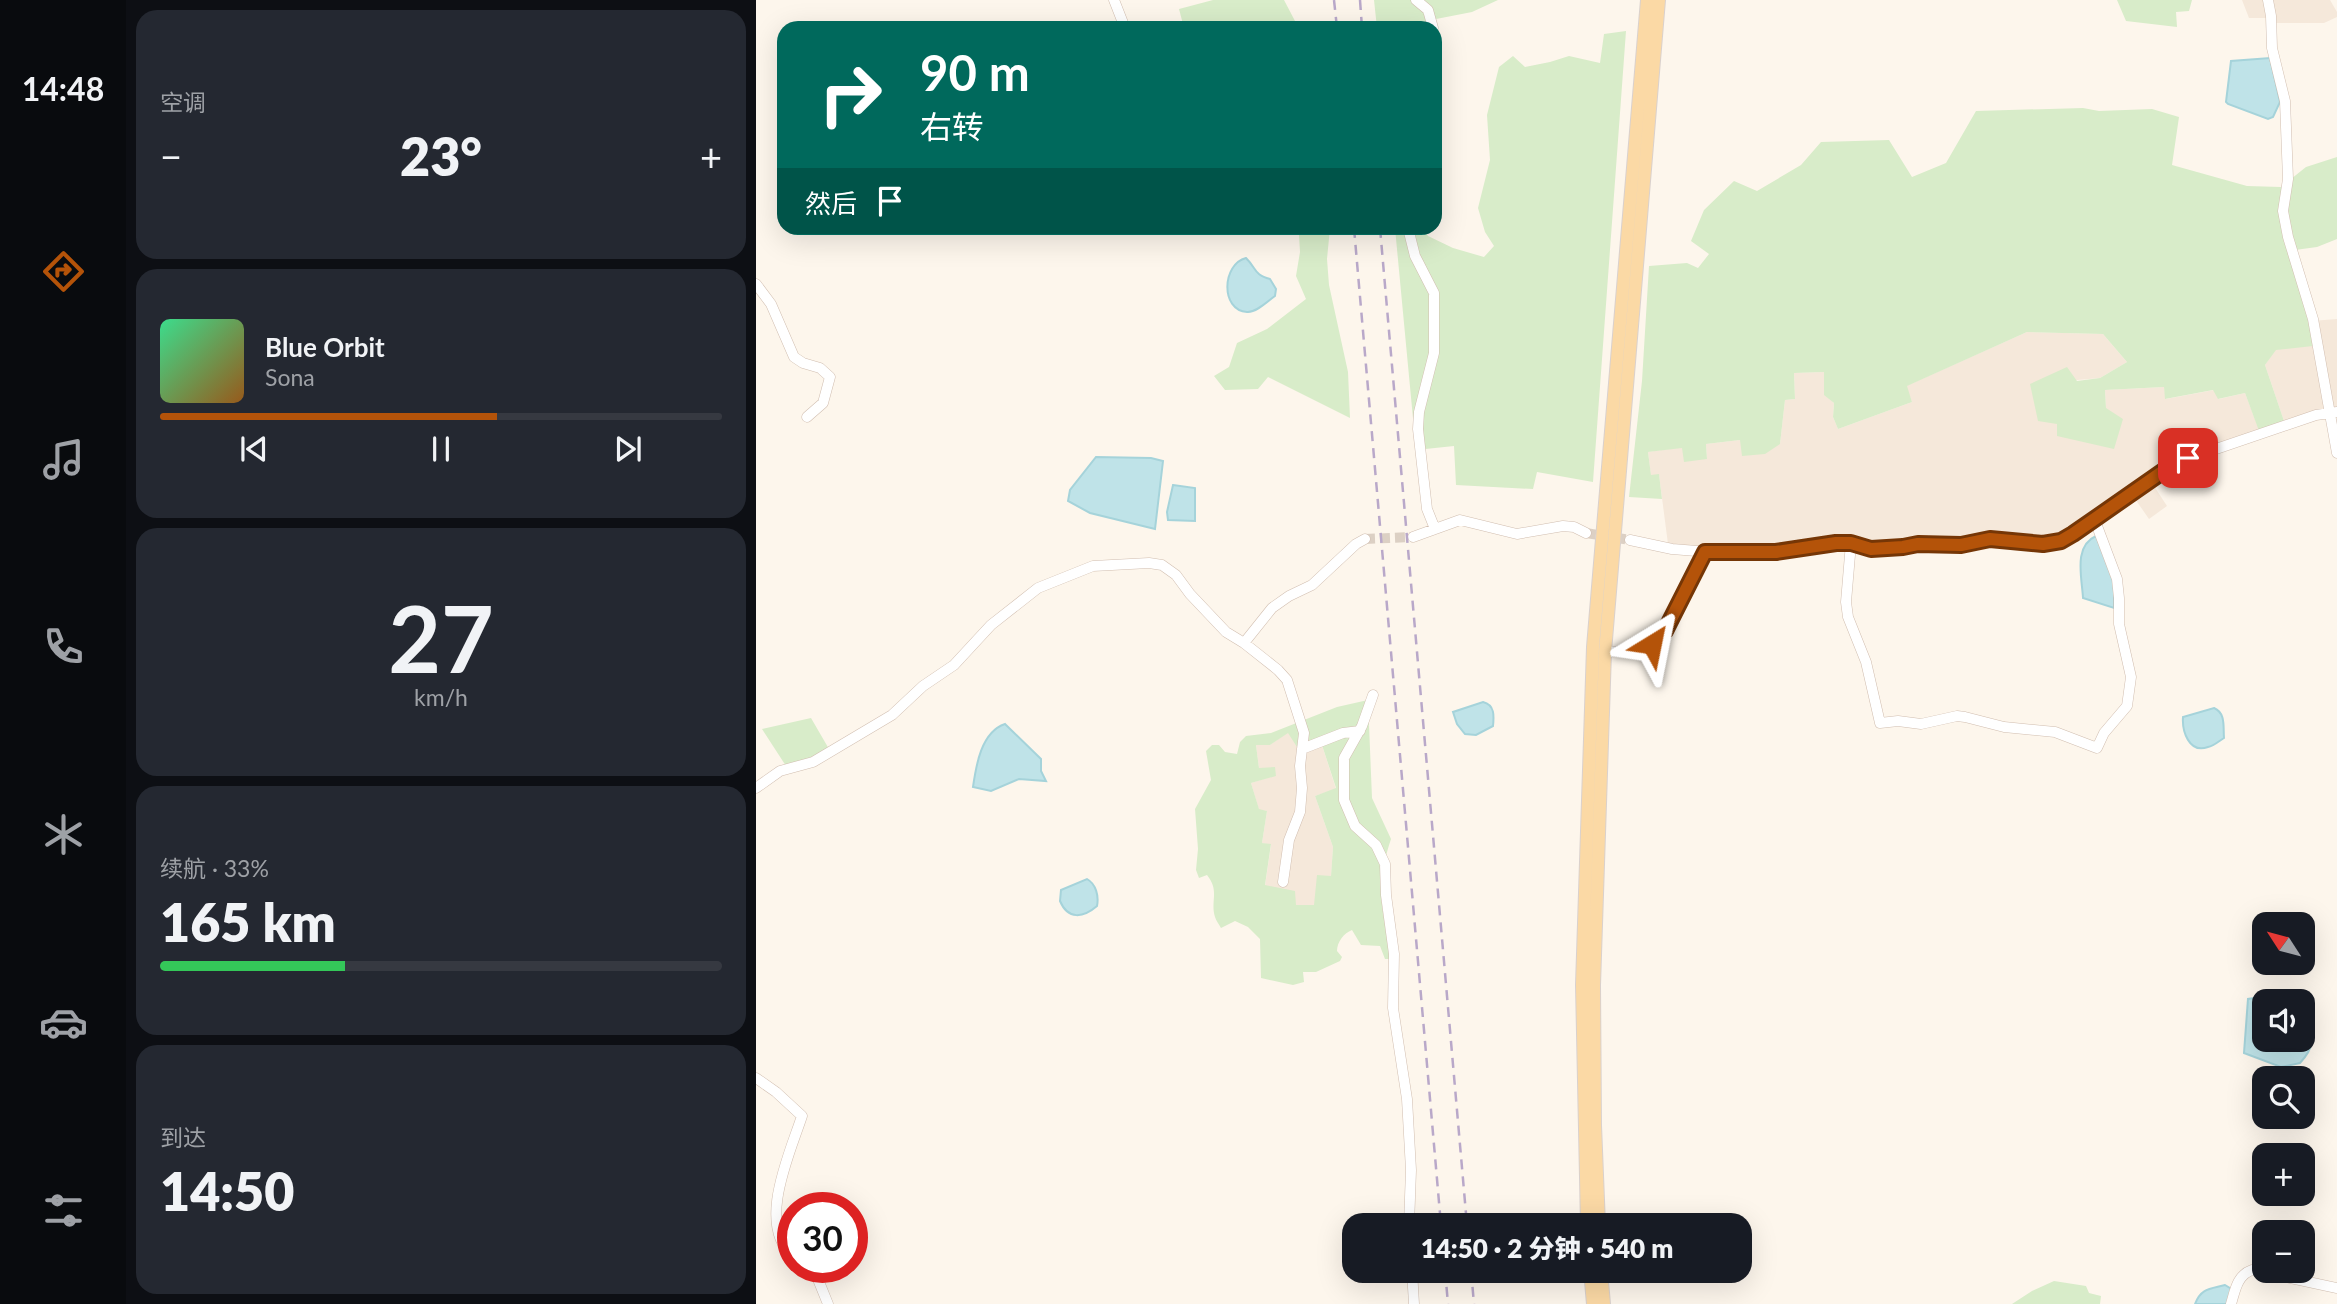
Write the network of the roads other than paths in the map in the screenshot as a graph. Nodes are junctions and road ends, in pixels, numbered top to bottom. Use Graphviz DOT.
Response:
graph roads {
  1 [pos="1114,0"];
  2 [pos="1416,0"];
  3 [pos="1647,0"];
  4 [pos="1658,0"];
  5 [pos="2268,0"];
  6 [pos="1122,21"];
  7 [pos="1431,21"];
  8 [pos="1410,235"];
  9 [pos="756,284"];
  10 [pos="2334,412"];
  11 [pos="807,417"];
  12 [pos="2337,453"];
  13 [pos="2094,518"];
  14 [pos="1435,529"];
  15 [pos="1586,533"];
  16 [pos="1413,537"];
  17 [pos="1365,539"];
  18 [pos="1630,540"];
  19 [pos="1851,543"];
  20 [pos="1705,552"];
  21 [pos="1244,643"];
  22 [pos="1605,652"];
  23 [pos="1373,695"];
  24 [pos="1360,731"];
  25 [pos="1302,749"];
  26 [pos="756,788"];
  27 [pos="1283,882"];
  28 [pos="756,1078"];
  29 [pos="779,1192"];
  30 [pos="777,1202"];
  31 [pos="1409,1213"];
  32 [pos="1587,1213"];
  33 [pos="1599,1213"];
  34 [pos="777,1225"];
  35 [pos="819,1283"];
  36 [pos="1413,1283"];
  37 [pos="1591,1283"];
  38 [pos="1602,1283"];
  39 [pos="2337,1288"];
  40 [pos="828,1304"];
  41 [pos="1414,1304"];
  42 [pos="1592,1304"];
  43 [pos="1604,1304"];
  44 [pos="2231,1304"];
  1 -- 6 [label="street"];
  2 -- 7 [label="street"];
  3 -- 32 [label="main road"];
  4 -- 22 [label="main road"];
  5 -- 10 [label="street"];
  8 -- 14 [label="street"];
  9 -- 11 [label="street"];
  10 -- 12 [label="street"];
  10 -- 13 [label="street"];
  13 -- 19 [label="street"];
  13 -- 19 [label="street"];
  14 -- 15 [label="street"];
  14 -- 16 [label="street"];
  17 -- 21 [label="street"];
  18 -- 20 [label="street"];
  19 -- 20 [label="street"];
  20 -- 22 [label="street"];
  21 -- 25 [label="street"];
  21 -- 26 [label="street"];
  22 -- 33 [label="main road"];
  23 -- 24 [label="street"];
  24 -- 25 [label="street"];
  24 -- 31 [label="street"];
  25 -- 27 [label="street"];
  28 -- 29 [label="street"];
  30 -- 34 [label="street"];
  35 -- 40 [label="street"];
  36 -- 41 [label="street"];
  37 -- 42 [label="main road"];
  38 -- 43 [label="main road"];
  39 -- 44 [label="street"];
}
